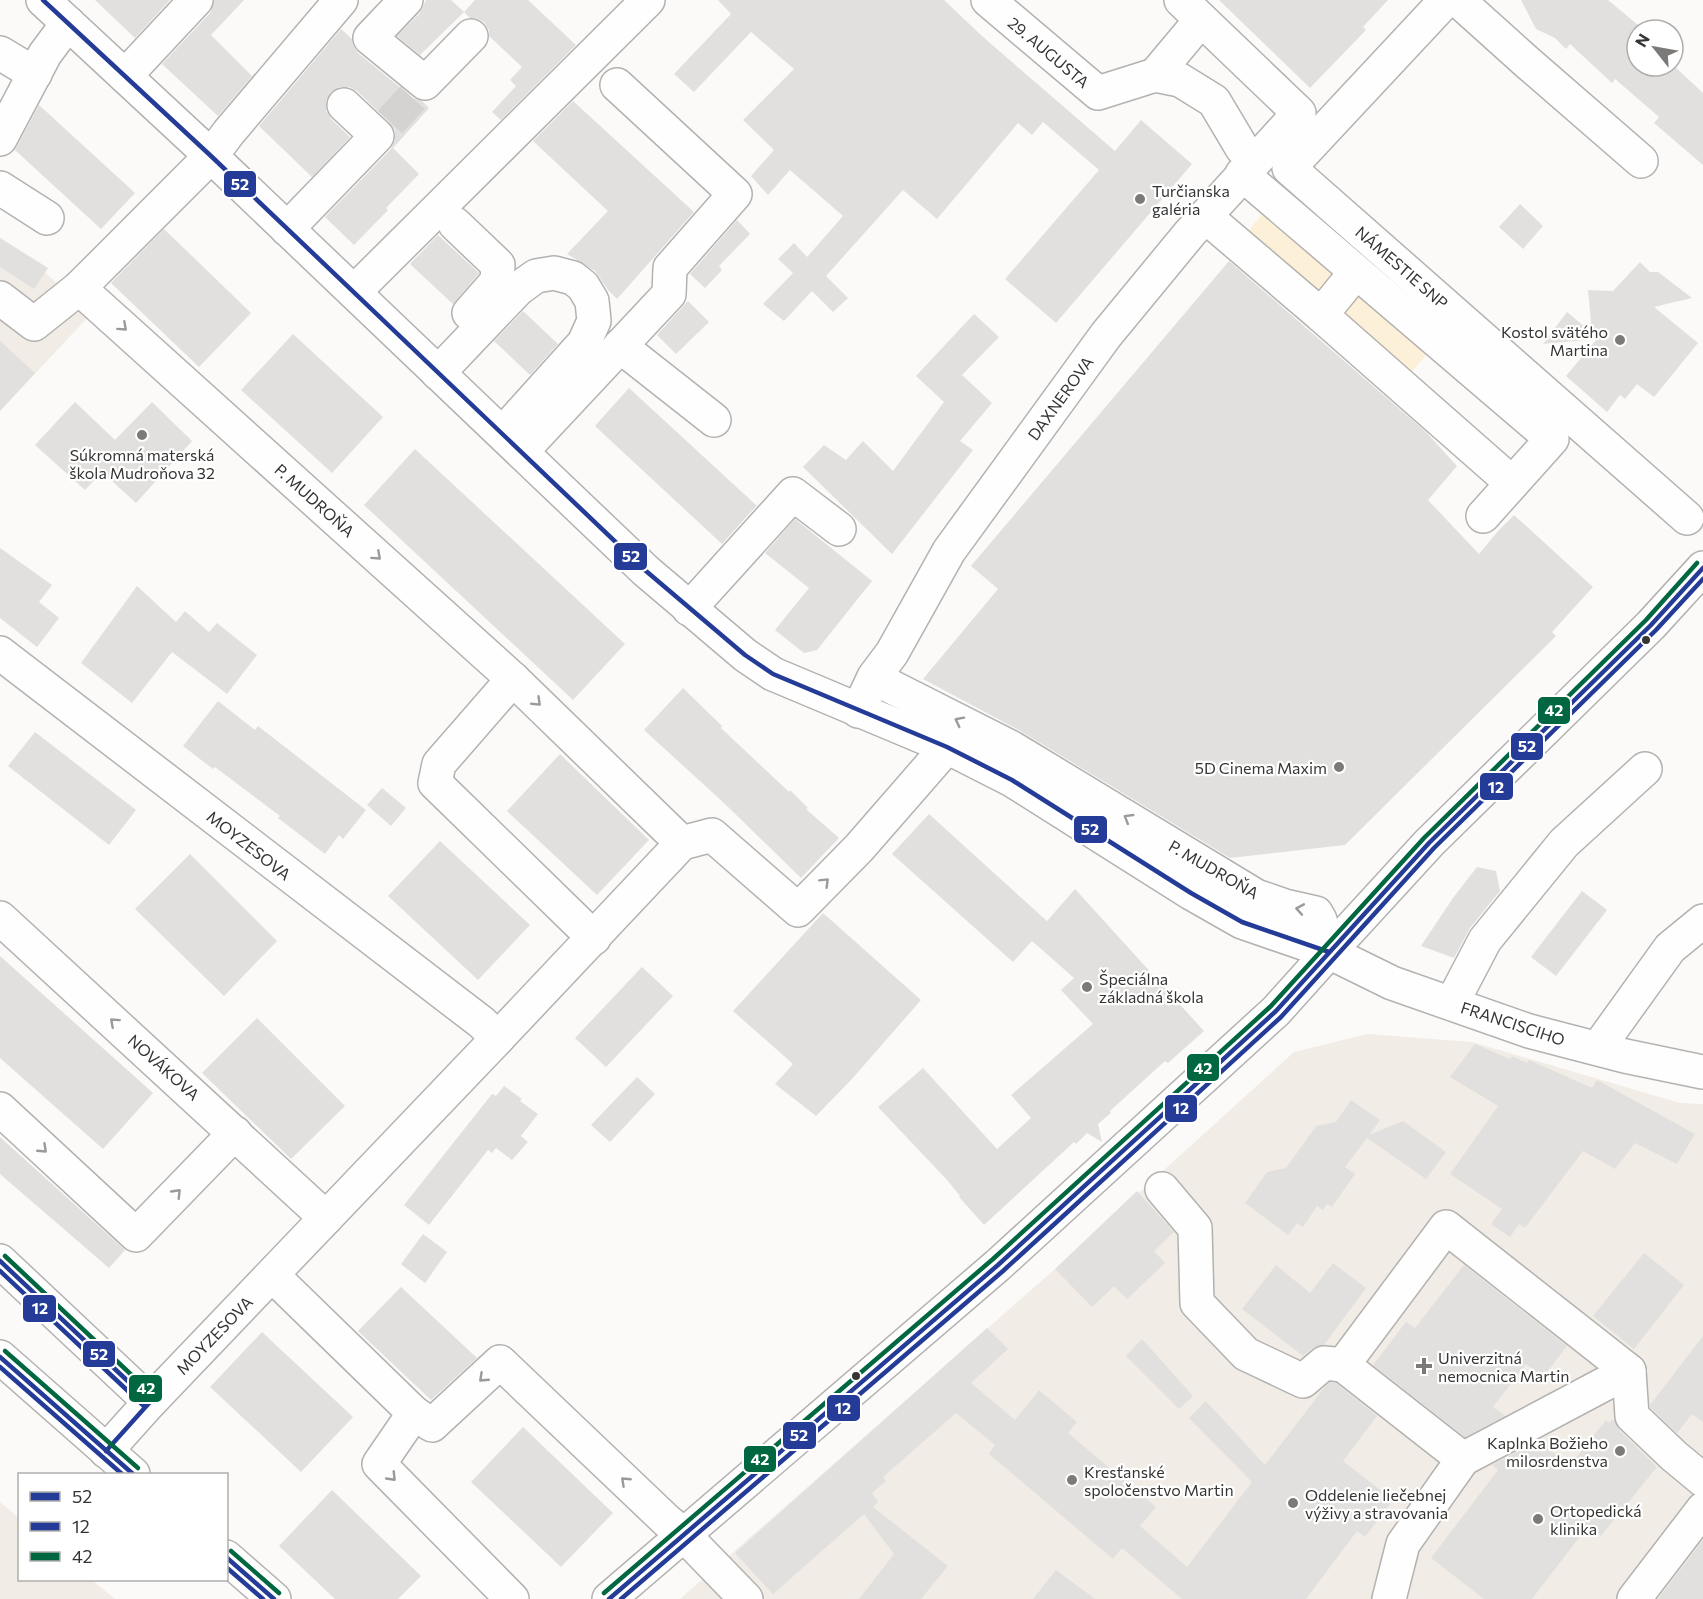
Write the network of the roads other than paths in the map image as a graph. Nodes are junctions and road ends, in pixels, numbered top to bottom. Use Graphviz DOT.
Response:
graph roads {
  1 [pos="42,0"];
  2 [pos="196,0"];
  3 [pos="341,0"];
  4 [pos="406,0"];
  5 [pos="648,0"];
  6 [pos="988,0"];
  7 [pos="1446,0"];
  8 [pos="1458,0"];
  9 [pos="1191,10"];
  10 [pos="68,23"];
  11 [pos="471,36"];
  12 [pos="0,53"];
  13 [pos="35,74"];
  14 [pos="1155,75"];
  15 [pos="125,76"];
  16 [pos="617,85"];
  17 [pos="344,105"];
  18 [pos="0,139"];
  19 [pos="211,156"];
  20 [pos="1641,161"];
  21 [pos="1248,167"];
  22 [pos="0,188"];
  23 [pos="1205,216"];
  24 [pos="47,218"];
  25 [pos="456,224"];
  26 [pos="288,229"];
  27 [pos="1356,272"];
  28 [pos="79,288"];
  29 [pos="354,292"];
  30 [pos="0,298"];
  31 [pos="1321,315"];
  32 [pos="620,346"];
  33 [pos="431,366"];
  34 [pos="714,420"];
  35 [pos="512,442"];
  36 [pos="1512,483"];
  37 [pos="1484,516"];
  38 [pos="1687,518"];
  39 [pos="839,529"];
  40 [pos="1703,568"];
  41 [pos="689,609"];
  42 [pos="0,653"];
  43 [pos="883,666"];
  44 [pos="513,679"];
  45 [pos="858,711"];
  46 [pos="947,747"];
  47 [pos="1645,769"];
  48 [pos="697,839"];
  49 [pos="0,918"];
  50 [pos="1703,921"];
  51 [pos="594,938"];
  52 [pos="1329,952"];
  53 [pos="1452,1003"];
  54 [pos="498,1038"];
  55 [pos="1598,1048"];
  56 [pos="1703,1072"];
  57 [pos="0,1109"];
  58 [pos="235,1133"];
  59 [pos="1162,1189"];
  60 [pos="327,1218"];
  61 [pos="0,1261"];
  62 [pos="272,1275"];
  63 [pos="0,1357"];
  64 [pos="1343,1365"];
  65 [pos="1629,1371"];
  66 [pos="150,1402"];
  67 [pos="414,1413"];
  68 [pos="106,1451"];
  69 [pos="1462,1459"];
  70 [pos="132,1473"];
  71 [pos="1703,1480"];
  72 [pos="1703,1509"];
  73 [pos="684,1534"];
  74 [pos="228,1559"];
  75 [pos="274,1599"];
  76 [pos="512,1599"];
  77 [pos="609,1599"];
  78 [pos="746,1599"];
  79 [pos="1389,1599"];
  80 [pos="1634,1599"];
  1 -- 10 [label="street, P. MUDROŇA"];
  2 -- 15 [label="street"];
  3 -- 19 [label="street"];
  4 -- 11 [label="street"];
  5 -- 29 [label="street"];
  6 -- 14 [label="street, 29. AUGUSTA"];
  7 -- 38 [label="street, NÁMESTIE SNP"];
  8 -- 20 [label="street"];
  9 -- 14 [label="street"];
  9 -- 21 [label="street, DAXNEROVA"];
  10 -- 13 [label="street"];
  10 -- 15 [label="street, P. MUDROŇA"];
  12 -- 13 [label="street"];
  13 -- 18 [label="street"];
  14 -- 21 [label="street"];
  15 -- 19 [label="street, P. MUDROŇA"];
  16 -- 32 [label="street"];
  17 -- 26 [label="street"];
  19 -- 26 [label="street, P. MUDROŇA"];
  19 -- 28 [label="street"];
  21 -- 23 [label="street, DAXNEROVA"];
  21 -- 27 [label="street"];
  22 -- 24 [label="street"];
  23 -- 31 [label="street"];
  23 -- 43 [label="street, DAXNEROVA"];
  25 -- 33 [label="street"];
  26 -- 29 [label="street, P. MUDROŇA"];
  27 -- 31 [label="street"];
  27 -- 36 [label="street"];
  28 -- 30 [label="street"];
  28 -- 44 [label="street, P. MUDROŇA, one-way"];
  29 -- 33 [label="street, P. MUDROŇA"];
  31 -- 36 [label="street"];
  32 -- 34 [label="street"];
  32 -- 35 [label="street"];
  33 -- 35 [label="street, P. MUDROŇA"];
  33 -- 35 [label="street"];
  35 -- 41 [label="street, P. MUDROŇA"];
  36 -- 37 [label="street"];
  39 -- 41 [label="street"];
  40 -- 52 [label="street"];
  41 -- 45 [label="street, P. MUDROŇA"];
  42 -- 54 [label="street, MOYZESOVA"];
  43 -- 45 [label="street, DAXNEROVA"];
  52 -- 43 [label="street, P. MUDROŇA, one-way"];
  44 -- 48 [label="street, P. MUDROŇA, one-way"];
  44 -- 51 [label="street"];
  45 -- 46 [label="street, P. MUDROŇA"];
  48 -- 46 [label="street, P. MUDROŇA, one-way"];
  46 -- 52 [label="street, P. MUDROŇA"];
  47 -- 53 [label="street"];
  48 -- 51 [label="street, MOYZESOVA"];
  58 -- 49 [label="street, NOVÁKOVA, one-way"];
  50 -- 55 [label="street"];
  51 -- 54 [label="street, MOYZESOVA"];
  52 -- 53 [label="street, FRANCISCIHO"];
  52 -- 73 [label="street"];
  53 -- 55 [label="street, FRANCISCIHO"];
  54 -- 60 [label="street, MOYZESOVA"];
  55 -- 56 [label="street, FRANCISCIHO"];
  57 -- 58 [label="street, one-way"];
  58 -- 60 [label="street, NOVÁKOVA"];
  59 -- 64 [label="street"];
  60 -- 62 [label="street, MOYZESOVA"];
  61 -- 66 [label="street"];
  62 -- 66 [label="street, MOYZESOVA"];
  62 -- 67 [label="street"];
  63 -- 68 [label="street"];
  64 -- 65 [label="street"];
  64 -- 69 [label="street"];
  65 -- 69 [label="street"];
  65 -- 71 [label="street"];
  66 -- 68 [label="street, MOYZESOVA"];
  73 -- 67 [label="street, one-way"];
  67 -- 76 [label="street, one-way"];
  68 -- 70 [label="street"];
  69 -- 79 [label="street"];
  72 -- 80 [label="street"];
  73 -- 77 [label="street"];
  73 -- 78 [label="street"];
  74 -- 75 [label="street"];
}
